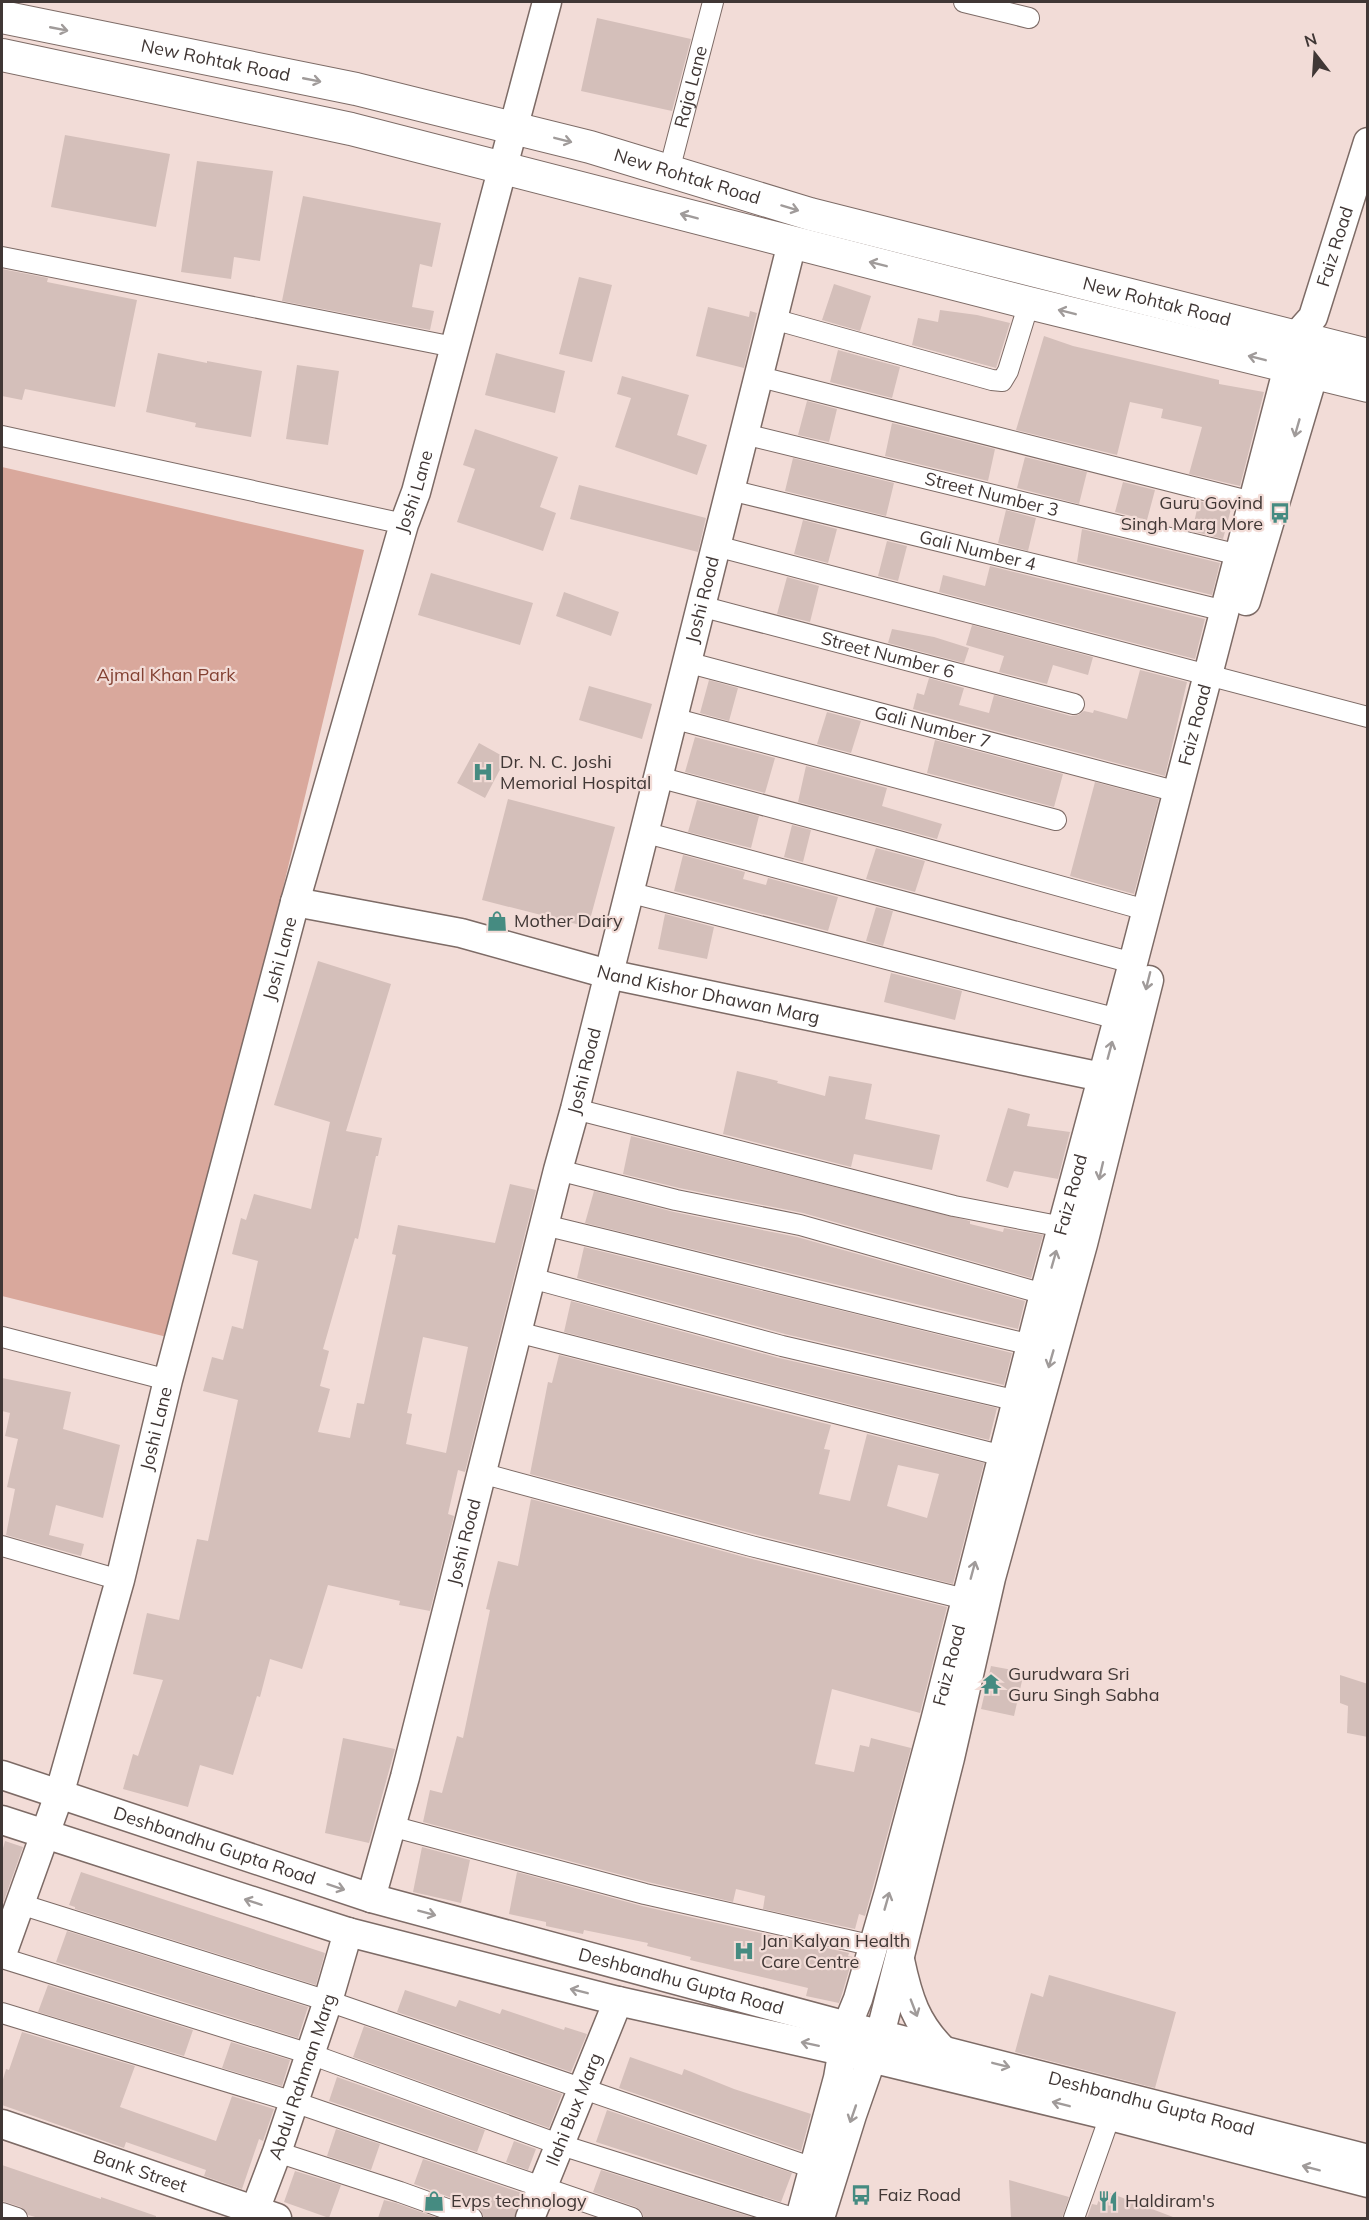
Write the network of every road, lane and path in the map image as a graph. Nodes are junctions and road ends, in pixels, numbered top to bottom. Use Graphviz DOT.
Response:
graph roads {
  1 [pos="547,2"];
  2 [pos="713,2"];
  3 [pos="964,2"];
  4 [pos="2,17"];
  5 [pos="1029,18"];
  6 [pos="2,55"];
  7 [pos="514,128"];
  8 [pos="1368,142"];
  9 [pos="502,167"];
  10 [pos="669,171"];
  11 [pos="792,243"];
  12 [pos="2,257"];
  13 [pos="1029,303"];
  14 [pos="773,319"];
  15 [pos="454,347"];
  16 [pos="1307,347"];
  17 [pos="1368,355"];
  18 [pos="760,377"];
  19 [pos="1368,386"];
  20 [pos="744,434"];
  21 [pos="2,436"];
  22 [pos="730,490"];
  23 [pos="1252,502"];
  24 [pos="404,524"];
  25 [pos="716,546"];
  26 [pos="1239,555"];
  27 [pos="700,606"];
  28 [pos="1225,611"];
  29 [pos="686,662"];
  30 [pos="1217,677"];
  31 [pos="1074,704"];
  32 [pos="1368,717"];
  33 [pos="672,718"];
  34 [pos="658,777"];
  35 [pos="1178,792"];
  36 [pos="1056,820"];
  37 [pos="643,832"];
  38 [pos="628,892"];
  39 [pos="295,902"];
  40 [pos="1146,910"];
  41 [pos="1133,963"];
  42 [pos="608,974"];
  43 [pos="1118,1019"];
  44 [pos="1112,1080"];
  45 [pos="575,1109"];
  46 [pos="558,1170"];
  47 [pos="544,1225"];
  48 [pos="1063,1227"];
  49 [pos="531,1278"];
  50 [pos="1044,1294"];
  51 [pos="517,1332"];
  52 [pos="2,1337"];
  53 [pos="1032,1345"];
  54 [pos="168,1380"];
  55 [pos="1018,1401"];
  56 [pos="1003,1456"];
  57 [pos="481,1473"];
  58 [pos="2,1546"];
  59 [pos="120,1580"];
  60 [pos="965,1599"];
  61 [pos="2,1775"];
  62 [pos="58,1795"];
  63 [pos="2,1820"];
  64 [pos="391,1826"];
  65 [pos="45,1835"];
  66 [pos="371,1898"];
  67 [pos="12,1912"];
  68 [pos="348,1932"];
  69 [pos="886,1951"];
  70 [pos="2,1953"];
  71 [pos="2,1958"];
  72 [pos="328,2001"];
  73 [pos="618,2001"];
  74 [pos="2,2013"];
  75 [pos="876,2047"];
  76 [pos="944,2051"];
  77 [pos="842,2052"];
  78 [pos="310,2054"];
  79 [pos="582,2088"];
  80 [pos="294,2102"];
  81 [pos="1110,2116"];
  82 [pos="2,2124"];
  83 [pos="561,2145"];
  84 [pos="277,2152"];
  85 [pos="1368,2159"];
  86 [pos="813,2168"];
  87 [pos="1368,2183"];
  88 [pos="543,2189"];
  89 [pos="2,2213"];
  90 [pos="261,2216"];
  91 [pos="17,2218"];
  92 [pos="472,2218"];
  93 [pos="530,2218"];
  94 [pos="632,2218"];
  95 [pos="793,2218"];
  96 [pos="800,2218"];
  97 [pos="820,2218"];
  98 [pos="1074,2218"];
  1 -- 7 [label="street, Joshi Lane"];
  2 -- 10 [label="street, Raja Lane"];
  3 -- 5 [label="street"];
  4 -- 7 [label="main road, New Rohtak Road, one-way"];
  6 -- 9 [label="main road, New Rohtak Road"];
  7 -- 9 [label="street, Joshi Lane"];
  7 -- 10 [label="main road, New Rohtak Road, one-way"];
  8 -- 16 [label="street, Faiz Road"];
  11 -- 9 [label="main road, New Rohtak Road, one-way"];
  9 -- 15 [label="street, Joshi Lane"];
  10 -- 16 [label="main road, New Rohtak Road, one-way"];
  13 -- 11 [label="main road, New Rohtak Road, one-way"];
  11 -- 14 [label="street, Joshi Road"];
  12 -- 15 [label="street"];
  13 -- 14 [label="street"];
  16 -- 13 [label="main road, New Rohtak Road, one-way"];
  14 -- 18 [label="street, Joshi Road"];
  15 -- 24 [label="street, Joshi Lane"];
  16 -- 17 [label="main road, New Rohtak Road"];
  16 -- 19 [label="main road, New Rohtak Road"];
  16 -- 23 [label="street, Faiz Road"];
  16 -- 30 [label="street, one-way"];
  18 -- 20 [label="street, Joshi Road"];
  18 -- 23 [label="street"];
  20 -- 22 [label="street, Joshi Road"];
  20 -- 26 [label="street, Street Number 3"];
  21 -- 24 [label="street"];
  22 -- 25 [label="street, Joshi Road"];
  22 -- 28 [label="street, Gali Number 4"];
  23 -- 26 [label="street, Faiz Road"];
  24 -- 39 [label="street, Joshi Lane"];
  25 -- 27 [label="street, Joshi Road"];
  25 -- 30 [label="street"];
  26 -- 28 [label="street, Faiz Road"];
  27 -- 29 [label="street, Joshi Road"];
  27 -- 31 [label="street, Street Number 6"];
  28 -- 30 [label="street, Faiz Road"];
  29 -- 33 [label="street, Joshi Road"];
  29 -- 35 [label="street, Gali Number 7"];
  30 -- 32 [label="street"];
  30 -- 35 [label="street, Faiz Road"];
  30 -- 44 [label="street, one-way"];
  33 -- 34 [label="street, Joshi Road"];
  33 -- 36 [label="street"];
  34 -- 37 [label="street, Joshi Road"];
  34 -- 40 [label="street"];
  35 -- 40 [label="street, Faiz Road"];
  37 -- 38 [label="street, Joshi Road"];
  37 -- 41 [label="street"];
  38 -- 42 [label="street, Joshi Road"];
  38 -- 43 [label="street"];
  39 -- 42 [label="street, Nand Kishor Dhawan Marg"];
  39 -- 54 [label="street, Joshi Lane"];
  40 -- 41 [label="street, Faiz Road"];
  41 -- 43 [label="street, Faiz Road"];
  42 -- 44 [label="street, Nand Kishor Dhawan Marg"];
  42 -- 45 [label="street, Joshi Road"];
  44 -- 43 [label="street, Faiz Road, one-way"];
  44 -- 48 [label="street, Faiz Road"];
  44 -- 69 [label="street, one-way"];
  45 -- 46 [label="street, Joshi Road"];
  45 -- 48 [label="street"];
  46 -- 47 [label="street, Joshi Road"];
  46 -- 50 [label="street"];
  47 -- 49 [label="street, Joshi Road"];
  47 -- 53 [label="street"];
  50 -- 48 [label="street, Faiz Road, one-way"];
  49 -- 51 [label="street, Joshi Road"];
  49 -- 55 [label="street"];
  50 -- 53 [label="street, Faiz Road"];
  51 -- 56 [label="street"];
  51 -- 57 [label="street, Joshi Road"];
  52 -- 54 [label="street"];
  53 -- 55 [label="street, Faiz Road"];
  54 -- 59 [label="street, Joshi Lane"];
  55 -- 56 [label="street, Faiz Road"];
  60 -- 56 [label="street, Faiz Road, one-way"];
  57 -- 60 [label="street"];
  57 -- 64 [label="street, Joshi Road"];
  58 -- 59 [label="street"];
  59 -- 62 [label="street, Joshi Lane"];
  69 -- 60 [label="street, Faiz Road, one-way"];
  61 -- 62 [label="street, Deshbandhu Gupta Road"];
  62 -- 65 [label="street, Joshi Lane"];
  62 -- 66 [label="street, Deshbandhu Gupta Road, one-way"];
  63 -- 65 [label="street, Deshbandhu Gupta Road"];
  64 -- 66 [label="street, Joshi Road"];
  64 -- 69 [label="street"];
  65 -- 67 [label="street, Joshi Lane"];
  68 -- 65 [label="street, Deshbandhu Gupta Road, one-way"];
  66 -- 77 [label="street, Deshbandhu Gupta Road, one-way"];
  67 -- 70 [label="street, Joshi Lane"];
  67 -- 72 [label="street"];
  68 -- 72 [label="street, Abdul Rahman Marg"];
  73 -- 68 [label="street, Deshbandhu Gupta Road, one-way"];
  69 -- 75 [label="street"];
  69 -- 76 [label="street, one-way"];
  69 -- 77 [label="street, Faiz Road"];
  71 -- 78 [label="street"];
  72 -- 78 [label="street, Abdul Rahman Marg"];
  72 -- 79 [label="street"];
  77 -- 73 [label="street, Deshbandhu Gupta Road, one-way"];
  73 -- 79 [label="street, Ilahi Bux Marg"];
  74 -- 80 [label="street"];
  75 -- 76 [label="street, Deshbandhu Gupta Road"];
  75 -- 77 [label="street, Deshbandhu Gupta Road"];
  81 -- 75 [label="street, Deshbandhu Gupta Road, one-way"];
  75 -- 97 [label="street, one-way"];
  76 -- 85 [label="street, Deshbandhu Gupta Road, one-way"];
  77 -- 86 [label="street, Faiz Road"];
  78 -- 80 [label="street, Abdul Rahman Marg"];
  78 -- 83 [label="street"];
  79 -- 83 [label="street, Ilahi Bux Marg"];
  79 -- 86 [label="street"];
  80 -- 84 [label="street, Abdul Rahman Marg"];
  80 -- 88 [label="street"];
  87 -- 81 [label="street, Deshbandhu Gupta Road, one-way"];
  81 -- 98 [label="street"];
  82 -- 90 [label="street, Bank Street"];
  83 -- 88 [label="street, Ilahi Bux Marg"];
  83 -- 95 [label="street"];
  84 -- 90 [label="street, Abdul Rahman Marg"];
  84 -- 92 [label="street"];
  86 -- 96 [label="street, Faiz Road"];
  88 -- 93 [label="street, Ilahi Bux Marg"];
  88 -- 94 [label="street"];
  89 -- 91 [label="street"];
}
